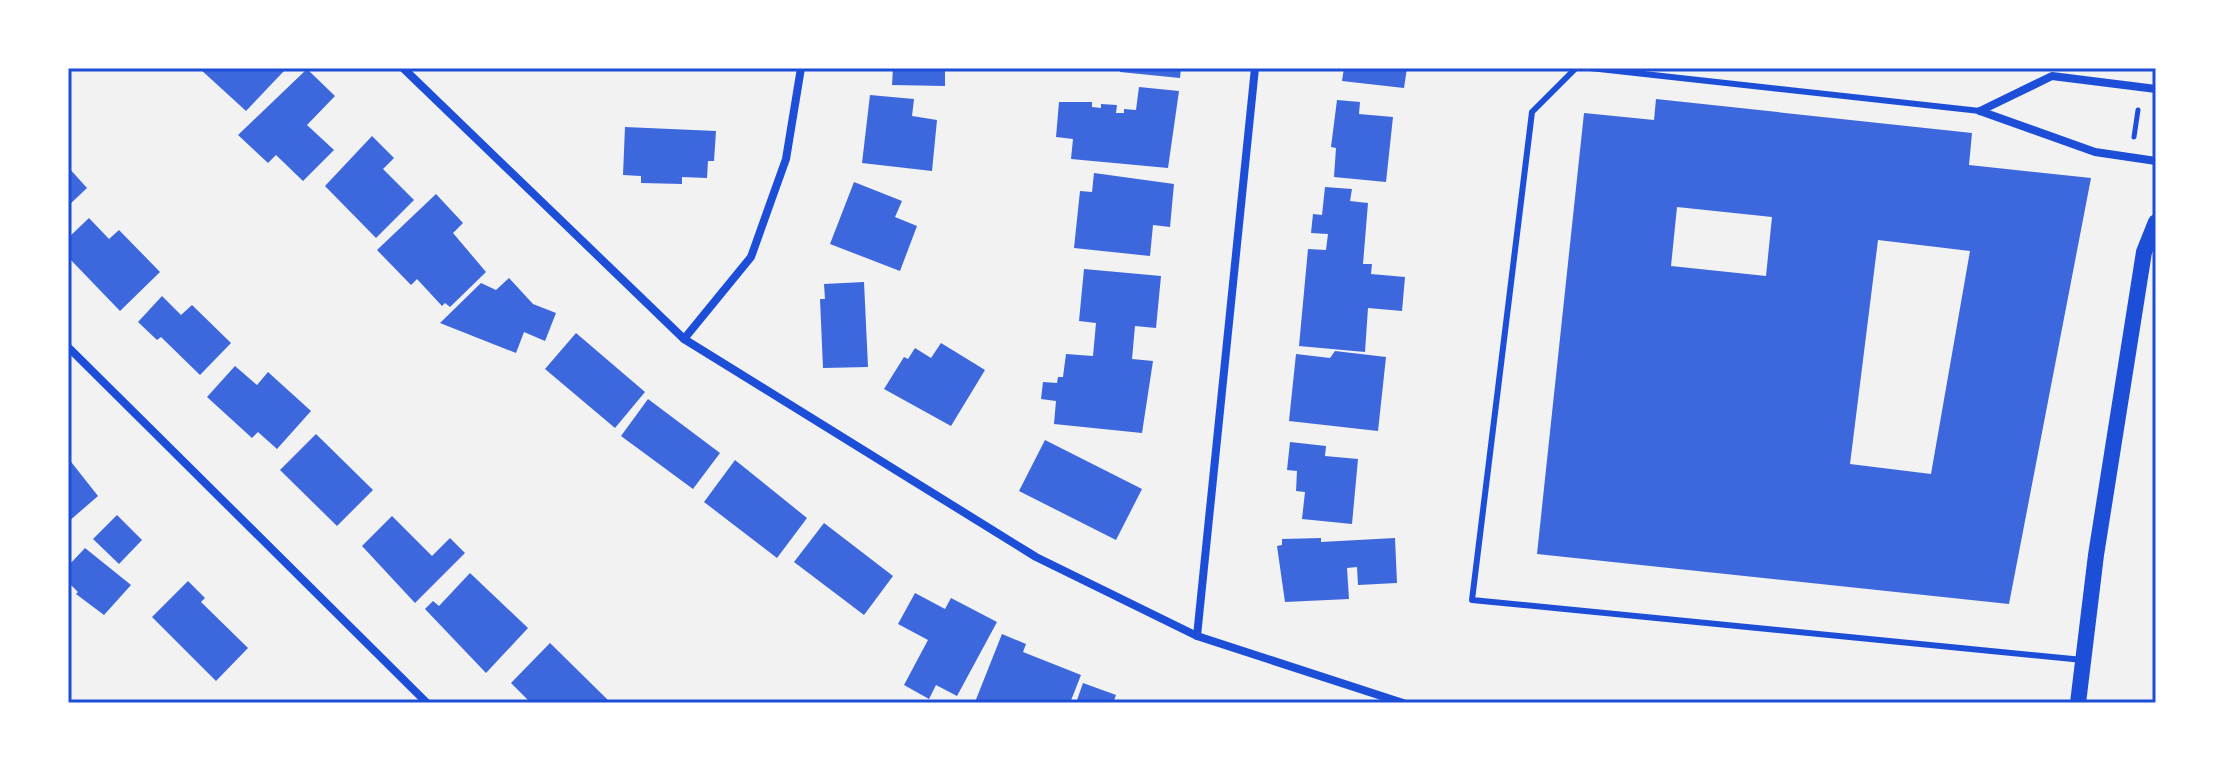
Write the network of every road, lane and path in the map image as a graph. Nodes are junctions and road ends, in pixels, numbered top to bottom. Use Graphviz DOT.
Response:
graph roads {
  1 [pos="403,68"];
  2 [pos="801,68"];
  3 [pos="1255,68"];
  4 [pos="1576,68"];
  5 [pos="1590,68"];
  6 [pos="2050,72"];
  7 [pos="2156,89"];
  8 [pos="2138,110"];
  9 [pos="1980,111"];
  10 [pos="2133,143"];
  11 [pos="2156,161"];
  12 [pos="2156,222"];
  13 [pos="684,339"];
  14 [pos="68,347"];
  15 [pos="1197,636"];
  16 [pos="2083,660"];
  17 [pos="427,703"];
  18 [pos="1403,703"];
  19 [pos="2078,703"];
  1 -- 13 [label="street"];
  2 -- 13 [label="street"];
  3 -- 15 [label="street"];
  4 -- 16 [label="lane"];
  5 -- 9 [label="lane"];
  6 -- 7 [label="street"];
  6 -- 9 [label="street"];
  8 -- 10 [label="path"];
  9 -- 11 [label="street"];
  12 -- 16 [label="main road"];
  13 -- 15 [label="street"];
  14 -- 17 [label="street"];
  15 -- 18 [label="street"];
  16 -- 19 [label="main road"];
}
